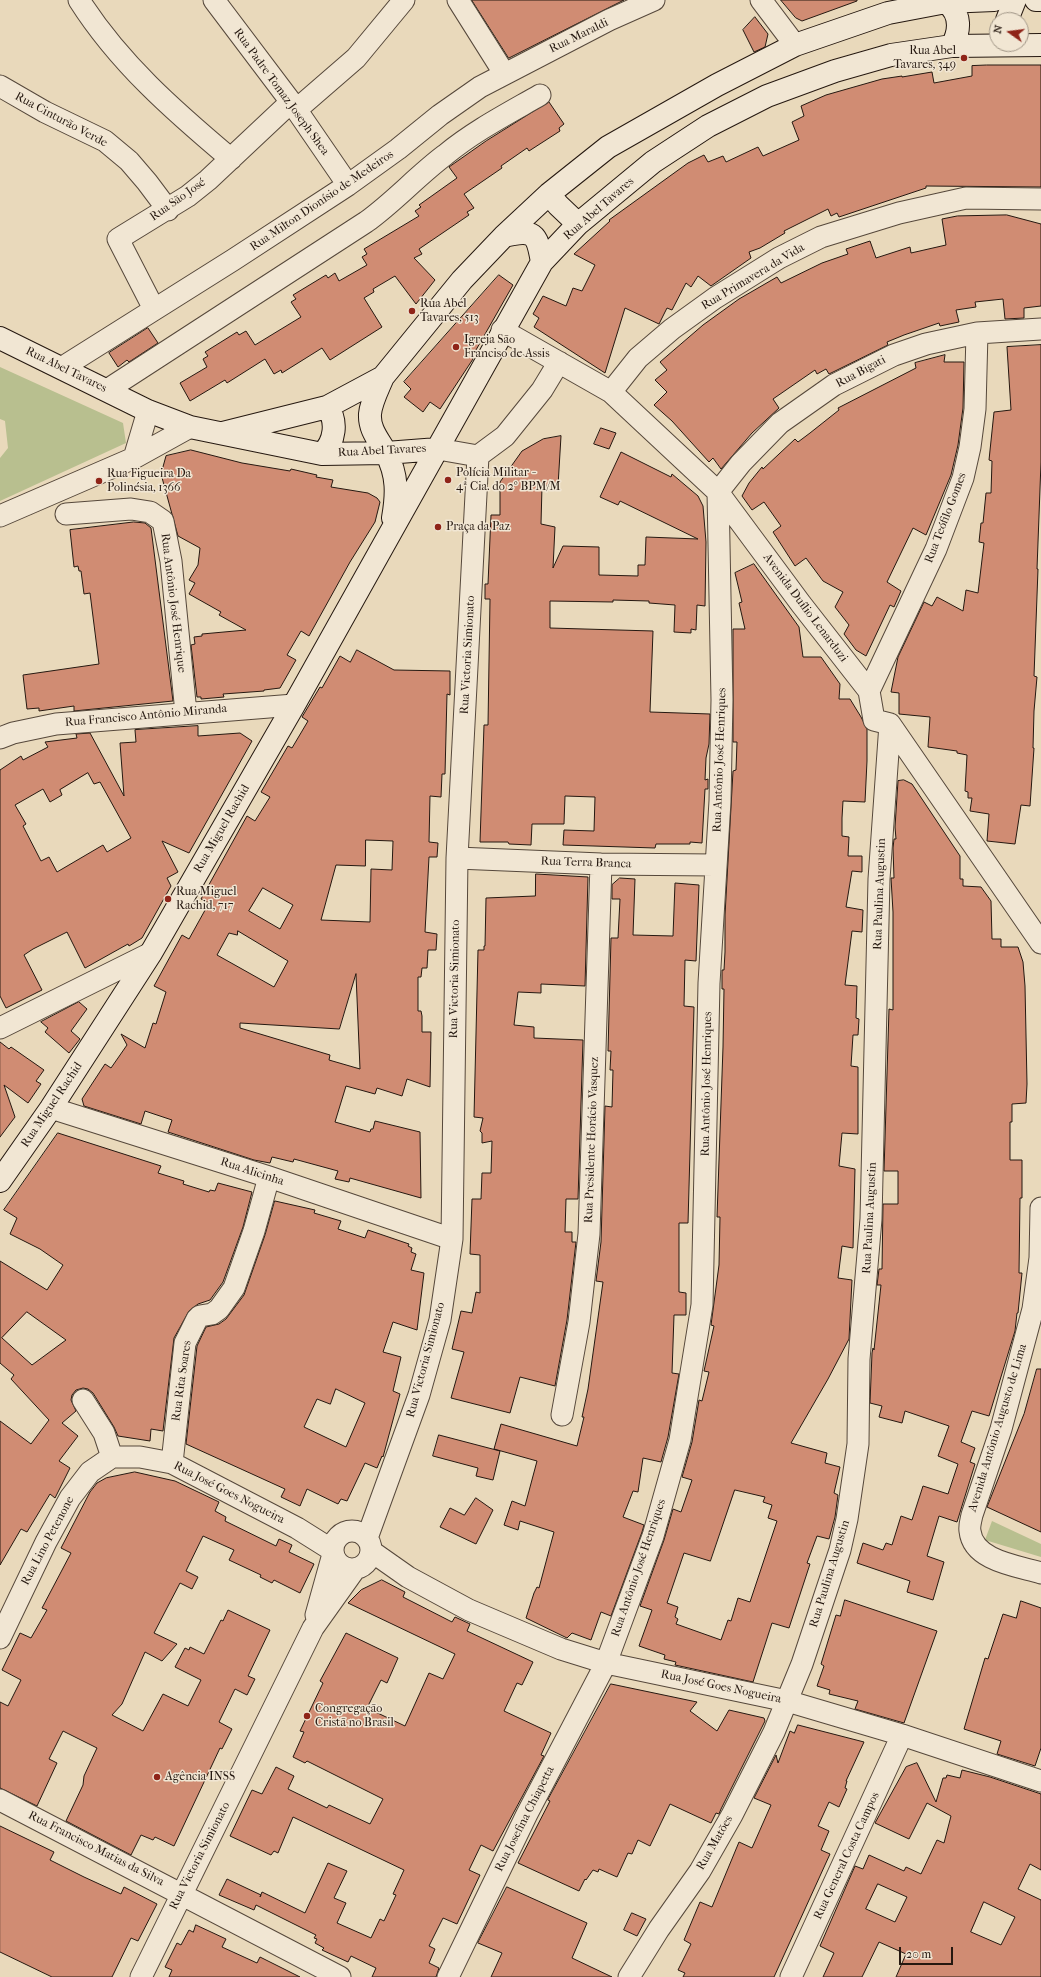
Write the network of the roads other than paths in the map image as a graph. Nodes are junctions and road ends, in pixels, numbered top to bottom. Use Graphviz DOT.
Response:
graph roads {
  1 [pos="79,0"];
  2 [pos="214,0"];
  3 [pos="404,0"];
  4 [pos="458,0"];
  5 [pos="654,0"];
  6 [pos="761,0"];
  7 [pos="994,0"];
  8 [pos="1015,0"];
  9 [pos="1036,0"];
  10 [pos="1041,0"];
  11 [pos="946,2"];
  12 [pos="1010,12"];
  13 [pos="795,44"];
  14 [pos="989,45"];
  15 [pos="1029,45"];
  16 [pos="1041,45"];
  17 [pos="952,46"];
  18 [pos="504,73"];
  19 [pos="0,86"];
  20 [pos="540,95"];
  21 [pos="294,106"];
  22 [pos="231,159"];
  23 [pos="348,185"];
  24 [pos="549,194"];
  25 [pos="1041,199"];
  26 [pos="168,210"];
  27 [pos="578,224"];
  28 [pos="504,236"];
  29 [pos="542,262"];
  30 [pos="154,309"];
  31 [pos="1041,329"];
  32 [pos="502,330"];
  33 [pos="977,333"];
  34 [pos="0,338"];
  35 [pos="559,362"];
  36 [pos="63,368"];
  37 [pos="383,377"];
  38 [pos="107,390"];
  39 [pos="611,392"];
  40 [pos="327,407"];
  41 [pos="148,411"];
  42 [pos="190,427"];
  43 [pos="223,433"];
  44 [pos="438,449"];
  45 [pos="386,453"];
  46 [pos="322,454"];
  47 [pos="478,456"];
  48 [pos="134,458"];
  49 [pos="718,492"];
  50 [pos="66,514"];
  51 [pos="0,516"];
  52 [pos="391,529"];
  53 [pos="869,691"];
  54 [pos="294,705"];
  55 [pos="186,713"];
  56 [pos="890,724"];
  57 [pos="0,738"];
  58 [pos="457,858"];
  59 [pos="601,864"];
  60 [pos="715,865"];
  61 [pos="1041,943"];
  62 [pos="151,953"];
  63 [pos="0,1028"];
  64 [pos="51,1108"];
  65 [pos="269,1177"];
  66 [pos="0,1181"];
  67 [pos="1041,1208"];
  68 [pos="1041,1216"];
  69 [pos="452,1239"];
  70 [pos="83,1400"];
  71 [pos="562,1415"];
  72 [pos="112,1457"];
  73 [pos="172,1463"];
  74 [pos="298,1528"];
  75 [pos="358,1548"];
  76 [pos="332,1552"];
  77 [pos="1041,1573"];
  78 [pos="313,1628"];
  79 [pos="0,1638"];
  80 [pos="606,1663"];
  81 [pos="787,1701"];
  82 [pos="902,1735"];
  83 [pos="1041,1781"];
  84 [pos="0,1800"];
  85 [pos="182,1893"];
  86 [pos="141,1977"];
  87 [pos="340,1977"];
  88 [pos="448,1977"];
  89 [pos="630,1977"];
  90 [pos="792,1977"];
  1 -- 22 [label="street"];
  2 -- 21 [label="street, Rua Padre Tomaz Joseph Shea"];
  3 -- 21 [label="street, Rua São José"];
  4 -- 18 [label="street"];
  5 -- 18 [label="street, Rua Maraldi"];
  6 -- 13 [label="street"];
  7 -- 11 [label="main road, Rua Abel Tavares"];
  8 -- 12 [label="main road"];
  9 -- 10 [label="main road"];
  11 -- 13 [label="main road, Rua Abel Tavares"];
  11 -- 17 [label="main road"];
  13 -- 24 [label="main road, Rua Abel Tavares"];
  14 -- 17 [label="main road, Rua Abel Tavares"];
  15 -- 16 [label="main road, Rua Abel Tavares"];
  17 -- 27 [label="main road, Rua Abel Tavares"];
  18 -- 23 [label="street, Rua Milton Dionísio de Medeiros"];
  19 -- 26 [label="street, Rua Cinturão Verde"];
  20 -- 38 [label="street"];
  21 -- 22 [label="street, Rua São José"];
  21 -- 23 [label="street, Rua Padre Tomaz Joseph Shea"];
  22 -- 26 [label="street, Rua São José"];
  23 -- 30 [label="street, Rua Milton Dionísio de Medeiros"];
  24 -- 27 [label="main road"];
  24 -- 28 [label="main road, Rua Abel Tavares"];
  25 -- 39 [label="street, Rua Primavera da Vida"];
  26 -- 30 [label="street, Rua São José"];
  27 -- 29 [label="main road, Rua Abel Tavares"];
  28 -- 29 [label="main road"];
  28 -- 37 [label="main road, Rua Abel Tavares"];
  29 -- 32 [label="main road, Rua Abel Tavares"];
  30 -- 36 [label="street, Rua Milton Dionísio de Medeiros"];
  31 -- 33 [label="street, Rua Bigati"];
  32 -- 35 [label="street, Avenida Duílio Lenarduzi"];
  32 -- 44 [label="main road, Rua Abel Tavares"];
  33 -- 49 [label="street, Rua Bigati"];
  33 -- 53 [label="street, Rua Teófilo Gomes"];
  34 -- 36 [label="main road, Rua Abel Tavares"];
  35 -- 39 [label="street, Avenida Duílio Lenarduzi"];
  35 -- 47 [label="street"];
  36 -- 38 [label="main road, Rua Abel Tavares"];
  37 -- 40 [label="main road, Rua Abel Tavares"];
  37 -- 45 [label="main road, Rua Miguel Rachid"];
  38 -- 41 [label="main road, Rua Abel Tavares"];
  39 -- 49 [label="street, Avenida Duílio Lenarduzi"];
  40 -- 43 [label="main road, Rua Abel Tavares"];
  40 -- 46 [label="main road"];
  41 -- 42 [label="main road, Rua Abel Tavares"];
  41 -- 48 [label="street"];
  42 -- 43 [label="main road, Rua Abel Tavares"];
  42 -- 48 [label="street"];
  43 -- 46 [label="main road, Rua Abel Tavares"];
  44 -- 45 [label="main road, Rua Abel Tavares"];
  44 -- 47 [label="street"];
  44 -- 52 [label="main road, Rua Miguel Rachid"];
  45 -- 46 [label="main road, Rua Abel Tavares"];
  45 -- 52 [label="main road, Rua Miguel Rachid"];
  47 -- 58 [label="street, Rua Victoria Simionato"];
  48 -- 51 [label="street"];
  49 -- 53 [label="street, Avenida Duílio Lenarduzi"];
  49 -- 60 [label="street, Rua Antônio José Henriques"];
  50 -- 55 [label="street, Rua Antônio José Henrique"];
  52 -- 54 [label="main road, Rua Miguel Rachid"];
  53 -- 56 [label="street, Avenida Duílio Lenarduzi"];
  54 -- 55 [label="street, Rua Francisco Antônio Miranda"];
  54 -- 62 [label="main road, Rua Miguel Rachid"];
  55 -- 57 [label="street, Rua Francisco Antônio Miranda"];
  56 -- 61 [label="street"];
  56 -- 81 [label="street, Rua Paulina Augustin"];
  58 -- 59 [label="street, Rua Terra Branca"];
  58 -- 69 [label="street, Rua Victoria Simionato"];
  59 -- 60 [label="street, Rua Terra Branca"];
  59 -- 71 [label="street, Rua Presidente Horácio Vasquez"];
  60 -- 80 [label="street, Rua Antônio José Henriques"];
  62 -- 63 [label="street"];
  62 -- 64 [label="main road, Rua Miguel Rachid"];
  64 -- 65 [label="street, Rua Alicinha"];
  64 -- 66 [label="main road, Rua Miguel Rachid"];
  65 -- 69 [label="street, Rua Alicinha"];
  65 -- 73 [label="street, Rua Rita Soares"];
  67 -- 68 [label="street, Avenida Antônio Augusto de Lima"];
  68 -- 77 [label="street, Avenida Antônio Augusto de Lima"];
  69 -- 75 [label="street, Rua Victoria Simionato"];
  70 -- 72 [label="street"];
  72 -- 73 [label="street, Rua José Goes Nogueira"];
  72 -- 79 [label="street, Rua Lino Petenone"];
  73 -- 74 [label="street, Rua José Goes Nogueira"];
  74 -- 75 [label="street, Rua José Goes Nogueira"];
  74 -- 76 [label="street, Rua José Goes Nogueira"];
  75 -- 76 [label="street"];
  75 -- 76 [label="street, Rua José Goes Nogueira"];
  75 -- 78 [label="street"];
  75 -- 80 [label="street, Rua José Goes Nogueira"];
  76 -- 78 [label="street"];
  78 -- 85 [label="street, Rua Victoria Simionato"];
  80 -- 81 [label="street, Rua José Goes Nogueira"];
  80 -- 88 [label="street, Rua Josefina Chiapetta"];
  81 -- 82 [label="street, Rua José Goes Nogueira"];
  81 -- 89 [label="street, Rua Matões"];
  82 -- 83 [label="street, Rua José Goes Nogueira"];
  82 -- 90 [label="street, Rua General Costa Campos"];
  84 -- 85 [label="street, Rua Francisco Matias da Silva"];
  85 -- 86 [label="street, Rua Victoria Simionato"];
  85 -- 87 [label="street, Rua Francisco Matias da Silva"];
}
